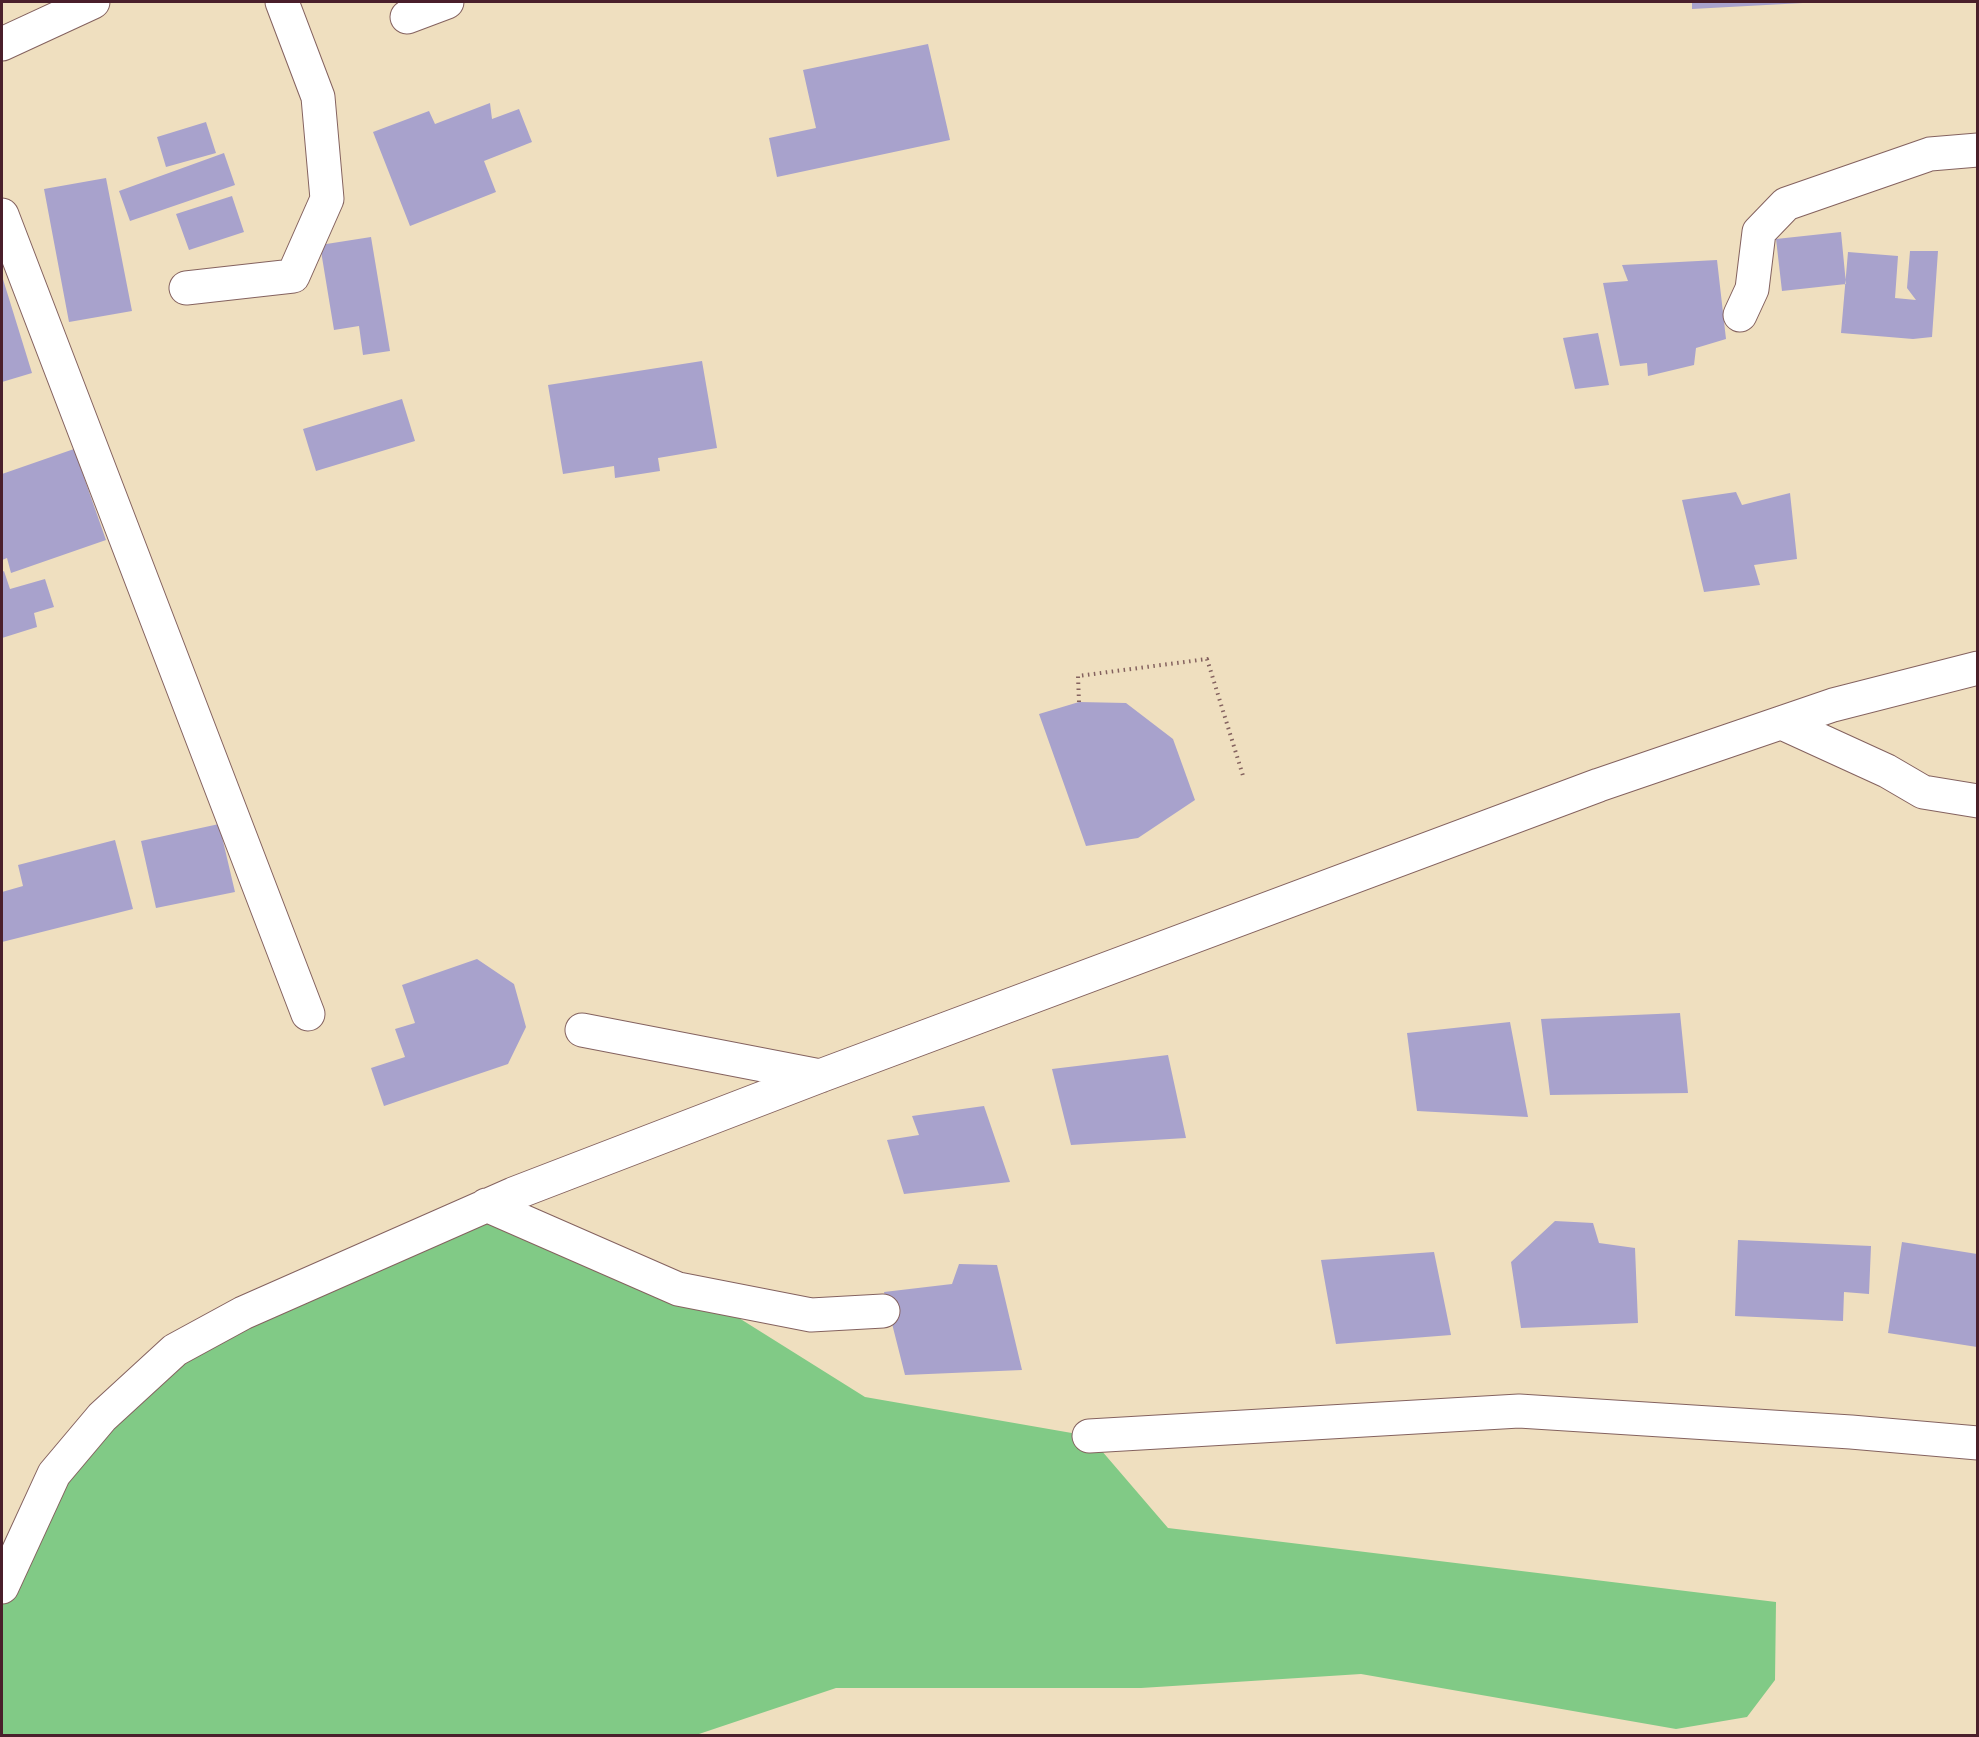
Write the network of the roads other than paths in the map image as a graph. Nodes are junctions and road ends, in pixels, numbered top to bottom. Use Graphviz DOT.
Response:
graph roads {
  1 [pos="93,2"];
  2 [pos="282,2"];
  3 [pos="447,2"];
  4 [pos="407,17"];
  5 [pos="2,44"];
  6 [pos="1977,150"];
  7 [pos="2,215"];
  8 [pos="186,288"];
  9 [pos="1740,315"];
  10 [pos="1977,668"];
  11 [pos="1782,723"];
  12 [pos="1977,801"];
  13 [pos="308,1014"];
  14 [pos="582,1030"];
  15 [pos="820,1076"];
  16 [pos="486,1205"];
  17 [pos="883,1311"];
  18 [pos="1089,1436"];
  19 [pos="1977,1443"];
  20 [pos="2,1587"];
  1 -- 5 [label="street"];
  2 -- 8 [label="street"];
  3 -- 4 [label="street"];
  6 -- 9 [label="street"];
  7 -- 13 [label="street"];
  10 -- 11 [label="street"];
  11 -- 12 [label="street"];
  11 -- 15 [label="street"];
  14 -- 15 [label="street"];
  15 -- 16 [label="street"];
  16 -- 17 [label="street"];
  16 -- 20 [label="street"];
  18 -- 19 [label="street"];
}
